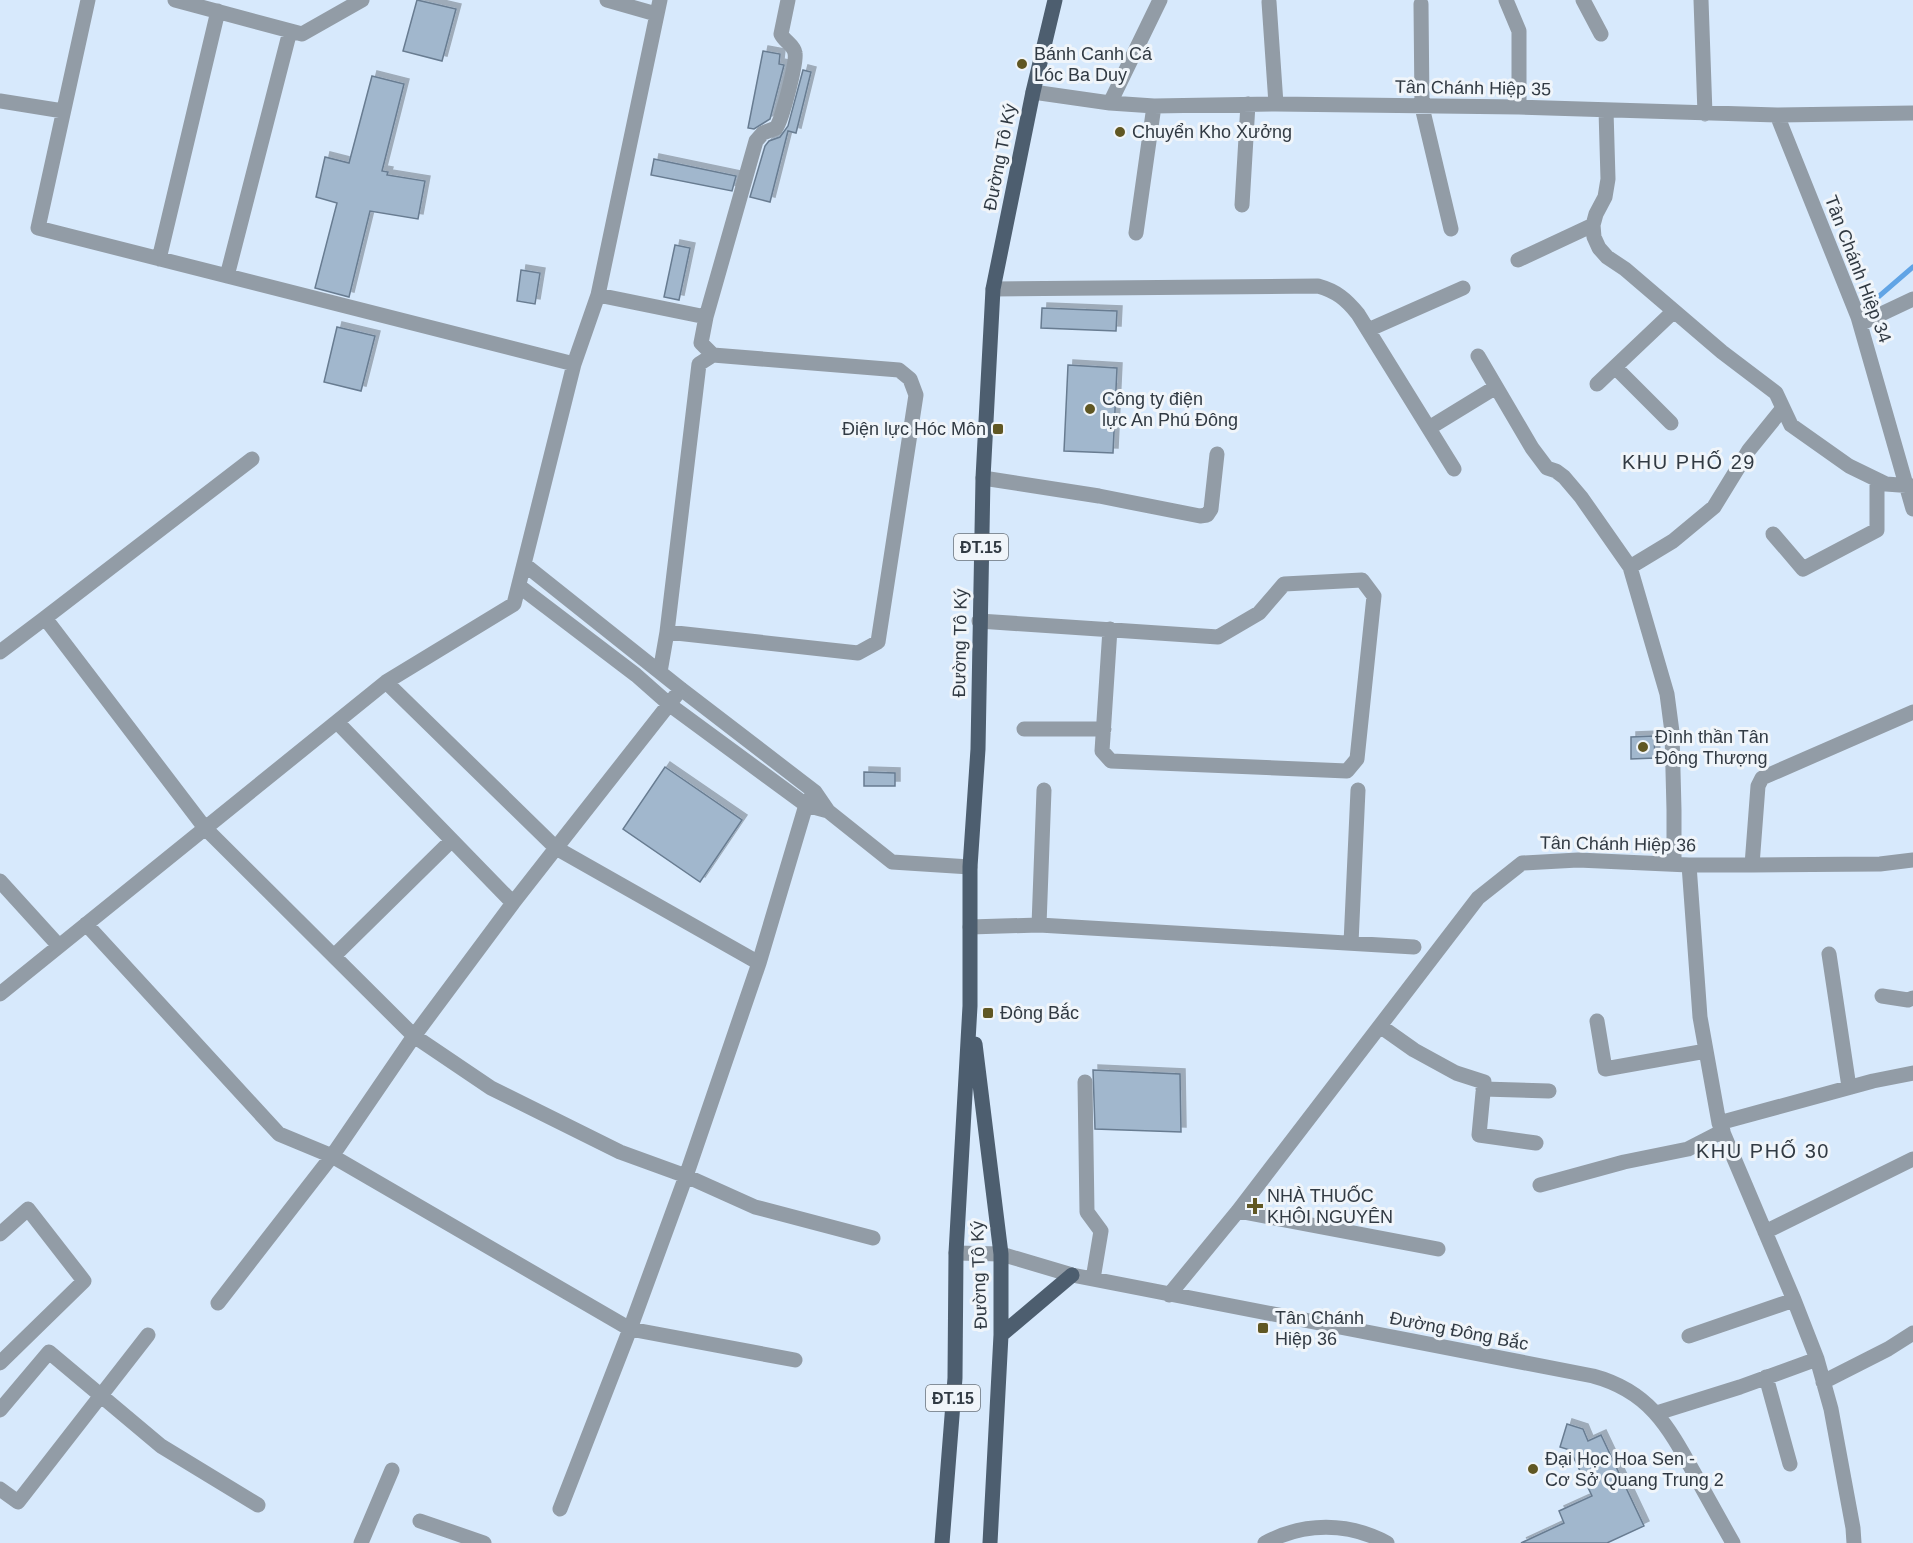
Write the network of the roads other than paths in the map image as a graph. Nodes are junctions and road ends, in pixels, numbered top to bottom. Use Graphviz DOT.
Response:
graph roads {
  1 [pos="88,0"];
  2 [pos="175,0"];
  3 [pos="362,0"];
  4 [pos="607,0"];
  5 [pos="788,0"];
  6 [pos="1055,0"];
  7 [pos="1160,0"];
  8 [pos="1506,0"];
  9 [pos="1583,0"];
  10 [pos="1701,0"];
  11 [pos="1269,2"];
  12 [pos="1421,4"];
  13 [pos="658,7"];
  14 [pos="218,11"];
  15 [pos="290,31"];
  16 [pos="1601,34"];
  17 [pos="1033,92"];
  18 [pos="0,101"];
  19 [pos="1110,103"];
  20 [pos="1248,104"];
  21 [pos="1276,104"];
  22 [pos="1154,106"];
  23 [pos="1422,107"];
  24 [pos="1519,107"];
  25 [pos="1605,110"];
  26 [pos="63,111"];
  27 [pos="1913,113"];
  28 [pos="1705,114"];
  29 [pos="1777,115"];
  30 [pos="1242,205"];
  31 [pos="1593,225"];
  32 [pos="1451,229"];
  33 [pos="1136,233"];
  34 [pos="159,259"];
  35 [pos="1518,260"];
  36 [pos="227,276"];
  37 [pos="1463,288"];
  38 [pos="993,289"];
  39 [pos="598,295"];
  40 [pos="1913,299"];
  41 [pos="1674,311"];
  42 [pos="706,317"];
  43 [pos="1860,324"];
  44 [pos="1368,330"];
  45 [pos="713,355"];
  46 [pos="1478,357"];
  47 [pos="574,364"];
  48 [pos="1615,367"];
  49 [pos="1597,384"];
  50 [pos="1496,387"];
  51 [pos="1783,408"];
  52 [pos="1671,423"];
  53 [pos="1429,428"];
  54 [pos="1217,454"];
  55 [pos="252,459"];
  56 [pos="1455,469"];
  57 [pos="983,478"];
  58 [pos="1877,480"];
  59 [pos="1910,486"];
  60 [pos="1913,509"];
  61 [pos="1773,534"];
  62 [pos="524,564"];
  63 [pos="1630,567"];
  64 [pos="519,586"];
  65 [pos="45,618"];
  66 [pos="979,621"];
  67 [pos="1110,629"];
  68 [pos="667,632"];
  69 [pos="0,652"];
  70 [pos="660,672"];
  71 [pos="386,682"];
  72 [pos="681,689"];
  73 [pos="670,705"];
  74 [pos="1913,712"];
  75 [pos="337,722"];
  76 [pos="1024,729"];
  77 [pos="1104,729"];
  78 [pos="1044,790"];
  79 [pos="1358,790"];
  80 [pos="811,798"];
  81 [pos="205,828"];
  82 [pos="451,841"];
  83 [pos="556,848"];
  84 [pos="1913,860"];
  85 [pos="1674,864"];
  86 [pos="1689,865"];
  87 [pos="1752,865"];
  88 [pos="970,867"];
  89 [pos="0,881"];
  90 [pos="513,903"];
  91 [pos="86,924"];
  92 [pos="1039,925"];
  93 [pos="970,927"];
  94 [pos="1350,943"];
  95 [pos="59,946"];
  96 [pos="1414,947"];
  97 [pos="1829,954"];
  98 [pos="334,956"];
  99 [pos="759,963"];
  100 [pos="0,994"];
  101 [pos="1882,996"];
  102 [pos="1913,998"];
  103 [pos="970,1006"];
  104 [pos="1597,1021"];
  105 [pos="1380,1026"];
  106 [pos="414,1036"];
  107 [pos="1706,1051"];
  108 [pos="1913,1073"];
  109 [pos="1085,1082"];
  110 [pos="1849,1088"];
  111 [pos="1483,1089"];
  112 [pos="1549,1091"];
  113 [pos="1721,1127"];
  114 [pos="1536,1143"];
  115 [pos="332,1156"];
  116 [pos="1913,1159"];
  117 [pos="686,1176"];
  118 [pos="1540,1185"];
  119 [pos="1238,1211"];
  120 [pos="1765,1232"];
  121 [pos="0,1234"];
  122 [pos="873,1238"];
  123 [pos="1438,1249"];
  124 [pos="956,1253"];
  125 [pos="1001,1254"];
  126 [pos="1072,1275"];
  127 [pos="1093,1279"];
  128 [pos="1170,1295"];
  129 [pos="1794,1300"];
  130 [pos="218,1304"];
  131 [pos="630,1329"];
  132 [pos="1913,1333"];
  133 [pos="148,1335"];
  134 [pos="1001,1335"];
  135 [pos="1689,1336"];
  136 [pos="1817,1359"];
  137 [pos="795,1360"];
  138 [pos="0,1363"];
  139 [pos="1766,1377"];
  140 [pos="1823,1382"];
  141 [pos="99,1395"];
  142 [pos="0,1410"];
  143 [pos="1657,1413"];
  144 [pos="1790,1464"];
  145 [pos="392,1470"];
  146 [pos="0,1489"];
  147 [pos="258,1505"];
  148 [pos="560,1509"];
  149 [pos="420,1521"];
  150 [pos="361,1543"];
  151 [pos="484,1543"];
  152 [pos="942,1543"];
  153 [pos="990,1543"];
  154 [pos="1265,1543"];
  155 [pos="1387,1543"];
  156 [pos="1732,1543"];
  157 [pos="1854,1543"];
  1 -- 26 [label="street"];
  2 -- 14 [label="street"];
  3 -- 15 [label="street"];
  4 -- 13 [label="street"];
  5 -- 42 [label="street"];
  6 -- 17 [label="main road, Đường Tô Ký / ĐT.15"];
  7 -- 19 [label="street"];
  8 -- 24 [label="street"];
  9 -- 16 [label="street"];
  10 -- 28 [label="street"];
  11 -- 21 [label="street"];
  12 -- 23 [label="street"];
  13 -- 39 [label="street"];
  14 -- 15 [label="street"];
  14 -- 34 [label="street"];
  15 -- 36 [label="street"];
  17 -- 19 [label="street, Tân Chánh Hiệp 35"];
  17 -- 38 [label="main road, Đường Tô Ký / ĐT.15"];
  18 -- 26 [label="street"];
  19 -- 22 [label="street, Tân Chánh Hiệp 35"];
  20 -- 21 [label="street, Tân Chánh Hiệp 35"];
  20 -- 22 [label="street, Tân Chánh Hiệp 35"];
  20 -- 30 [label="street"];
  21 -- 23 [label="street, Tân Chánh Hiệp 35"];
  22 -- 33 [label="street"];
  23 -- 24 [label="street, Tân Chánh Hiệp 35"];
  23 -- 32 [label="street"];
  24 -- 25 [label="street, Tân Chánh Hiệp 35"];
  25 -- 28 [label="street, Tân Chánh Hiệp 35"];
  25 -- 31 [label="street"];
  26 -- 34 [label="street"];
  27 -- 29 [label="street, Tân Chánh Hiệp 35"];
  28 -- 29 [label="street, Tân Chánh Hiệp 35"];
  29 -- 43 [label="street, Tân Chánh Hiệp 34"];
  31 -- 35 [label="street"];
  31 -- 41 [label="street"];
  34 -- 36 [label="street"];
  36 -- 47 [label="street"];
  37 -- 44 [label="street"];
  38 -- 44 [label="street"];
  38 -- 57 [label="main road, Đường Tô Ký / ĐT.15"];
  39 -- 42 [label="street"];
  39 -- 47 [label="street"];
  40 -- 43 [label="street"];
  41 -- 48 [label="street"];
  41 -- 51 [label="street"];
  42 -- 45 [label="street"];
  43 -- 59 [label="street, Tân Chánh Hiệp 34"];
  44 -- 53 [label="street"];
  45 -- 68 [label="street"];
  45 -- 68 [label="street"];
  46 -- 50 [label="street"];
  47 -- 62 [label="street"];
  48 -- 49 [label="street"];
  48 -- 52 [label="street"];
  50 -- 53 [label="street"];
  50 -- 63 [label="street"];
  51 -- 58 [label="street"];
  51 -- 63 [label="street"];
  53 -- 56 [label="street"];
  54 -- 57 [label="street"];
  55 -- 65 [label="street"];
  57 -- 66 [label="main road, Đường Tô Ký / ĐT.15"];
  58 -- 59 [label="street"];
  58 -- 61 [label="street"];
  59 -- 60 [label="street, Tân Chánh Hiệp 34"];
  62 -- 64 [label="street"];
  62 -- 70 [label="street"];
  63 -- 85 [label="street"];
  64 -- 71 [label="street"];
  64 -- 73 [label="street"];
  65 -- 69 [label="street"];
  65 -- 81 [label="street"];
  66 -- 67 [label="street"];
  66 -- 88 [label="main road, Đường Tô Ký / ĐT.15"];
  67 -- 77 [label="street"];
  67 -- 77 [label="street"];
  68 -- 70 [label="street"];
  70 -- 72 [label="street"];
  71 -- 75 [label="street"];
  71 -- 83 [label="street"];
  72 -- 73 [label="street"];
  72 -- 80 [label="street"];
  73 -- 80 [label="street"];
  73 -- 83 [label="street"];
  74 -- 87 [label="street"];
  75 -- 81 [label="street"];
  75 -- 82 [label="street"];
  76 -- 77 [label="street"];
  78 -- 92 [label="street"];
  79 -- 94 [label="street"];
  80 -- 88 [label="street"];
  80 -- 99 [label="street"];
  81 -- 91 [label="street"];
  81 -- 98 [label="street"];
  82 -- 90 [label="street"];
  82 -- 98 [label="street"];
  83 -- 90 [label="street"];
  83 -- 99 [label="street"];
  84 -- 87 [label="street, Tân Chánh Hiệp 36"];
  85 -- 86 [label="street, Tân Chánh Hiệp 36"];
  85 -- 105 [label="street, Tân Chánh Hiệp 36"];
  86 -- 87 [label="street, Tân Chánh Hiệp 36"];
  86 -- 107 [label="street"];
  88 -- 93 [label="main road, Đường Tô Ký / ĐT.15"];
  89 -- 95 [label="street"];
  90 -- 106 [label="street"];
  91 -- 95 [label="street"];
  91 -- 115 [label="street"];
  92 -- 93 [label="street"];
  92 -- 94 [label="street"];
  93 -- 103 [label="main road, Đường Tô Ký / ĐT.15"];
  94 -- 96 [label="street"];
  95 -- 100 [label="street"];
  97 -- 110 [label="street"];
  98 -- 106 [label="street"];
  99 -- 117 [label="street"];
  101 -- 102 [label="street"];
  103 -- 124 [label="main road, Đường Tô Ký / ĐT.15"];
  103 -- 125 [label="main road, Đường Tô Ký / ĐT.15"];
  104 -- 107 [label="street"];
  105 -- 111 [label="street"];
  105 -- 119 [label="street, Tân Chánh Hiệp 36"];
  106 -- 115 [label="street"];
  106 -- 117 [label="street"];
  107 -- 113 [label="street"];
  108 -- 110 [label="street"];
  109 -- 127 [label="street"];
  110 -- 113 [label="street"];
  111 -- 112 [label="street"];
  111 -- 114 [label="street"];
  113 -- 118 [label="street"];
  113 -- 120 [label="street"];
  115 -- 130 [label="street"];
  115 -- 131 [label="street"];
  116 -- 120 [label="street"];
  117 -- 122 [label="street"];
  117 -- 131 [label="street"];
  119 -- 123 [label="street"];
  119 -- 128 [label="street, Tân Chánh Hiệp 36"];
  120 -- 129 [label="street"];
  121 -- 138 [label="street"];
  124 -- 125 [label="street, Đường Đông Bắc"];
  124 -- 152 [label="main road, Đường Tô Ký / ĐT.15"];
  125 -- 126 [label="street, Đường Đông Bắc"];
  125 -- 134 [label="main road, Đường Tô Ký / ĐT.15"];
  126 -- 127 [label="street, Đường Đông Bắc"];
  126 -- 134 [label="main road"];
  127 -- 128 [label="street, Đường Đông Bắc"];
  128 -- 143 [label="street, Đường Đông Bắc"];
  129 -- 135 [label="street"];
  129 -- 136 [label="street"];
  131 -- 137 [label="street"];
  131 -- 148 [label="street"];
  132 -- 140 [label="street"];
  133 -- 141 [label="street"];
  134 -- 153 [label="main road, Đường Tô Ký / ĐT.15"];
  136 -- 139 [label="street"];
  136 -- 140 [label="street"];
  139 -- 143 [label="street"];
  139 -- 144 [label="street"];
  140 -- 157 [label="street"];
  141 -- 142 [label="street"];
  141 -- 146 [label="street"];
  141 -- 147 [label="street"];
  143 -- 156 [label="street, Đường Đông Bắc"];
  145 -- 150 [label="street"];
  149 -- 151 [label="street"];
  154 -- 155 [label="street"];
}
